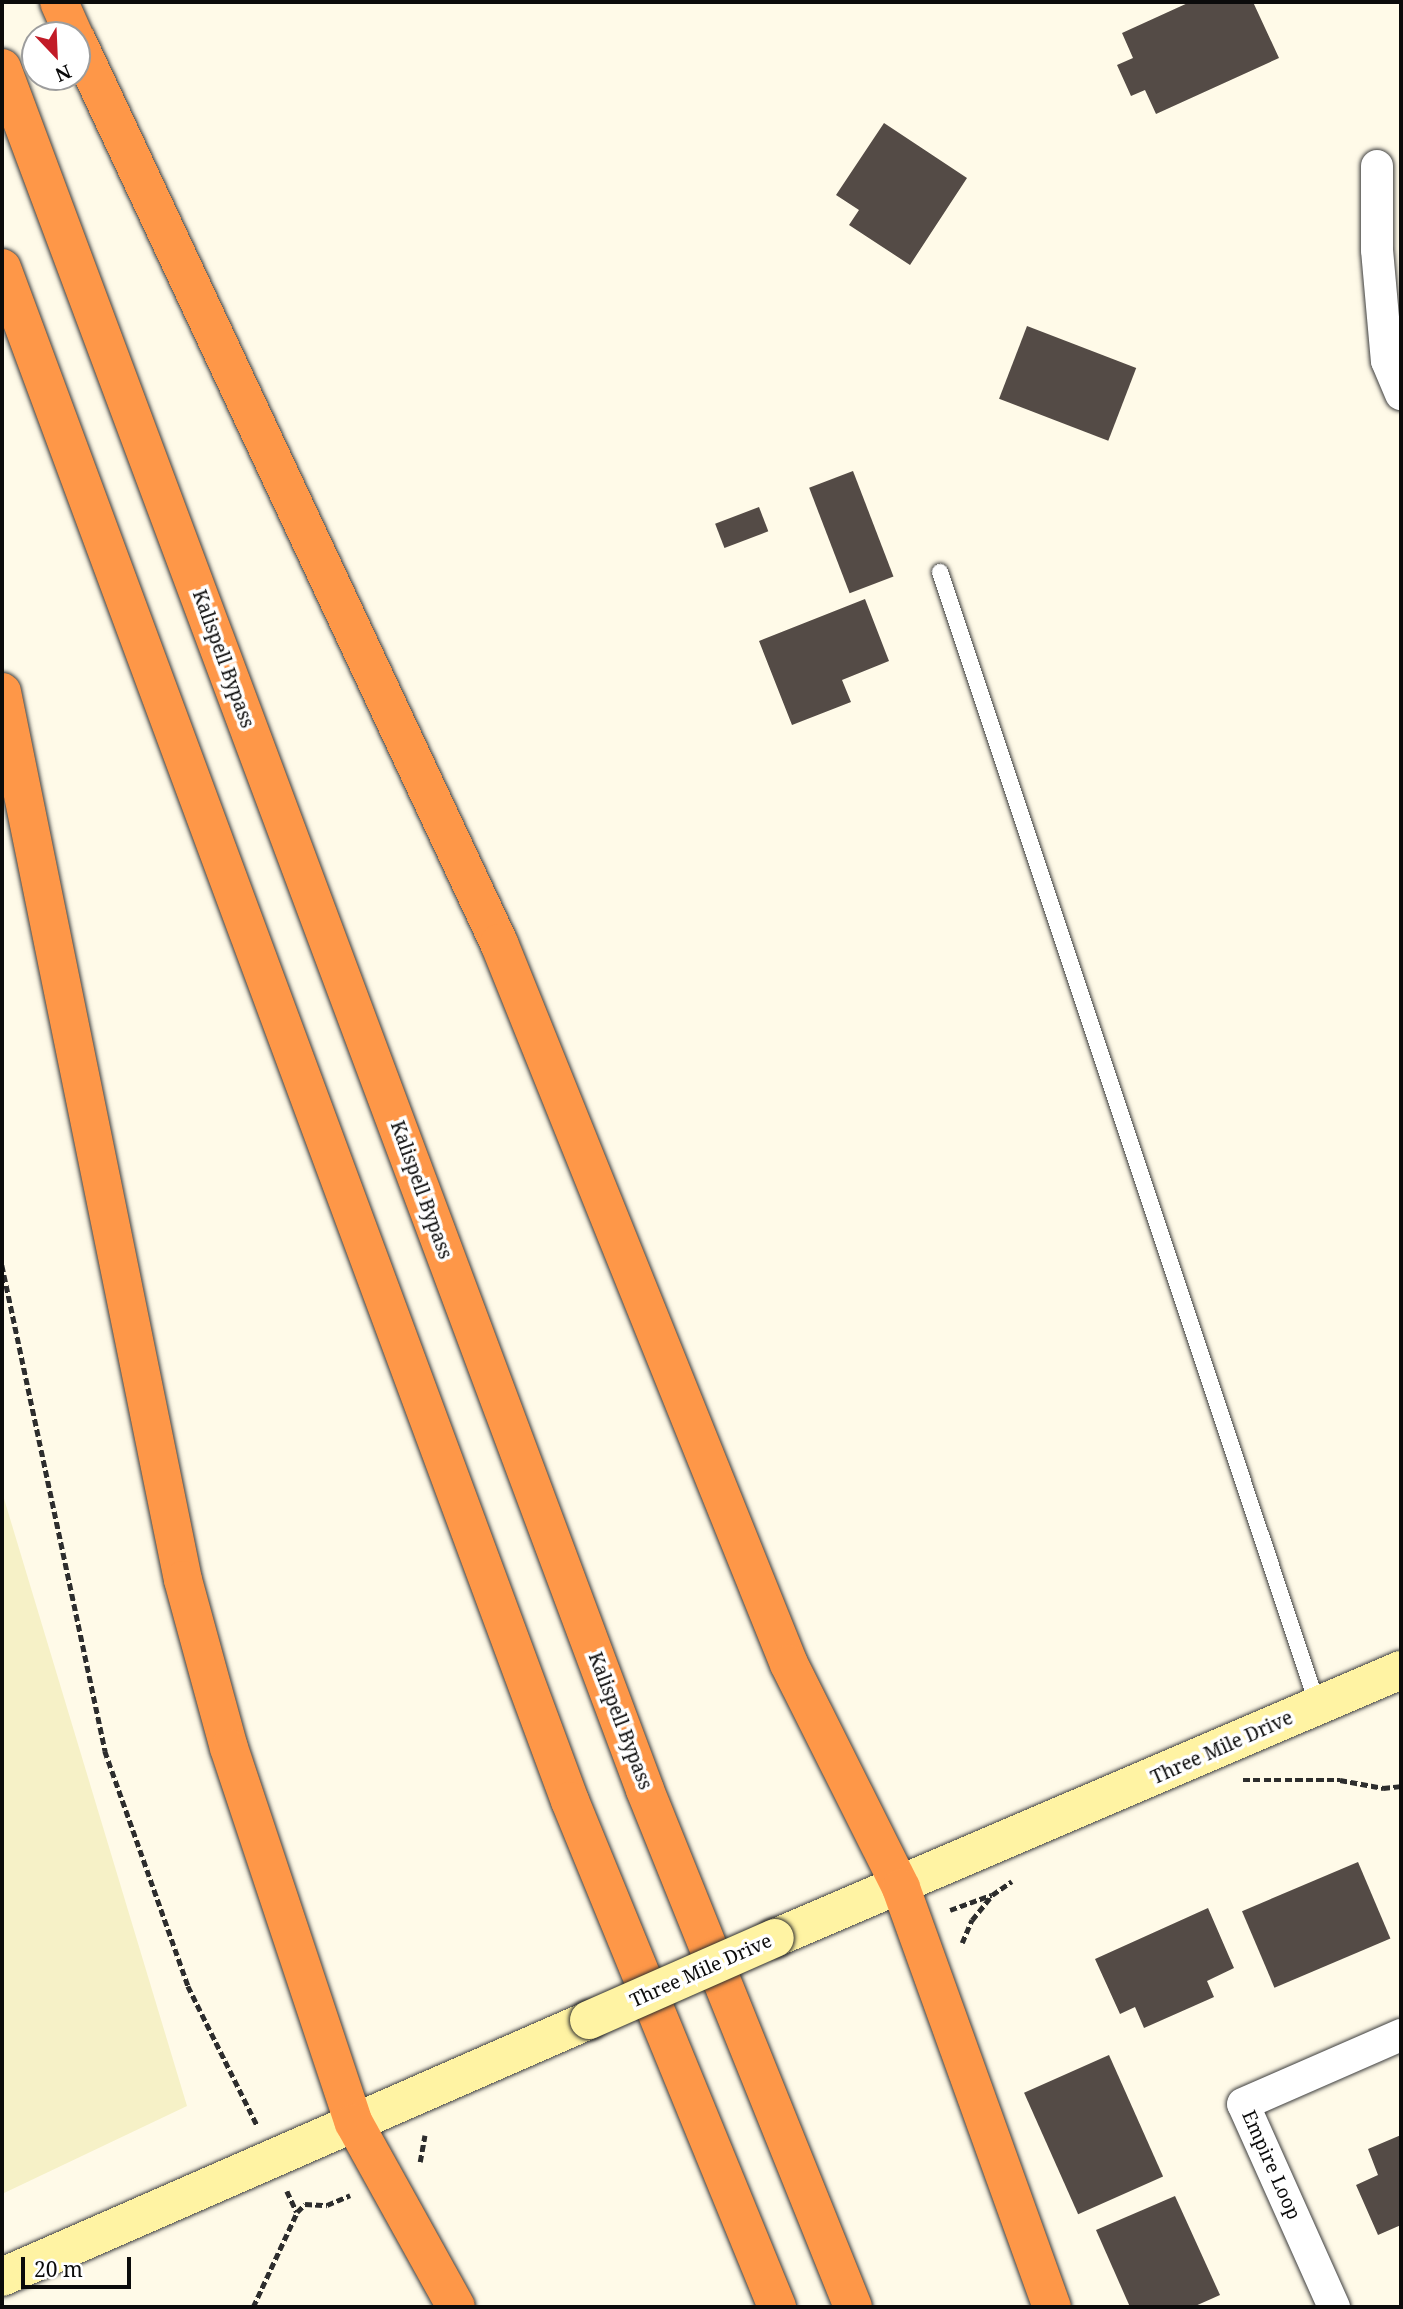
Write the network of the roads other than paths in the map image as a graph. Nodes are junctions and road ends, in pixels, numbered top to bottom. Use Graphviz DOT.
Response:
graph roads {
  1 [pos="59,2"];
  2 [pos="68,21"];
  3 [pos="2,68"];
  4 [pos="91,71"];
  5 [pos="1377,166"];
  6 [pos="2,268"];
  7 [pos="1401,394"];
  8 [pos="940,572"];
  9 [pos="2,692"];
  10 [pos="1401,1670"];
  11 [pos="1318,1706"];
  12 [pos="901,1888"];
  13 [pos="1401,2035"];
  14 [pos="354,2123"];
  15 [pos="2,2277"];
  16 [pos="456,2307"];
  17 [pos="778,2307"];
  18 [pos="853,2307"];
  19 [pos="1052,2307"];
  20 [pos="1334,2307"];
  1 -- 2 [label="highway"];
  3 -- 18 [label="highway, Kalispell Bypass"];
  4 -- 12 [label="highway"];
  5 -- 7 [label="street"];
  6 -- 17 [label="highway"];
  8 -- 11 [label="lane"];
  9 -- 14 [label="highway"];
  10 -- 11 [label="main road, Three Mile Drive"];
  11 -- 12 [label="main road, Three Mile Drive"];
  12 -- 14 [label="main road, Three Mile Drive, bridge"];
  12 -- 19 [label="highway"];
  13 -- 20 [label="street, Empire Loop"];
  14 -- 15 [label="main road, Three Mile Drive"];
  14 -- 16 [label="highway"];
}
